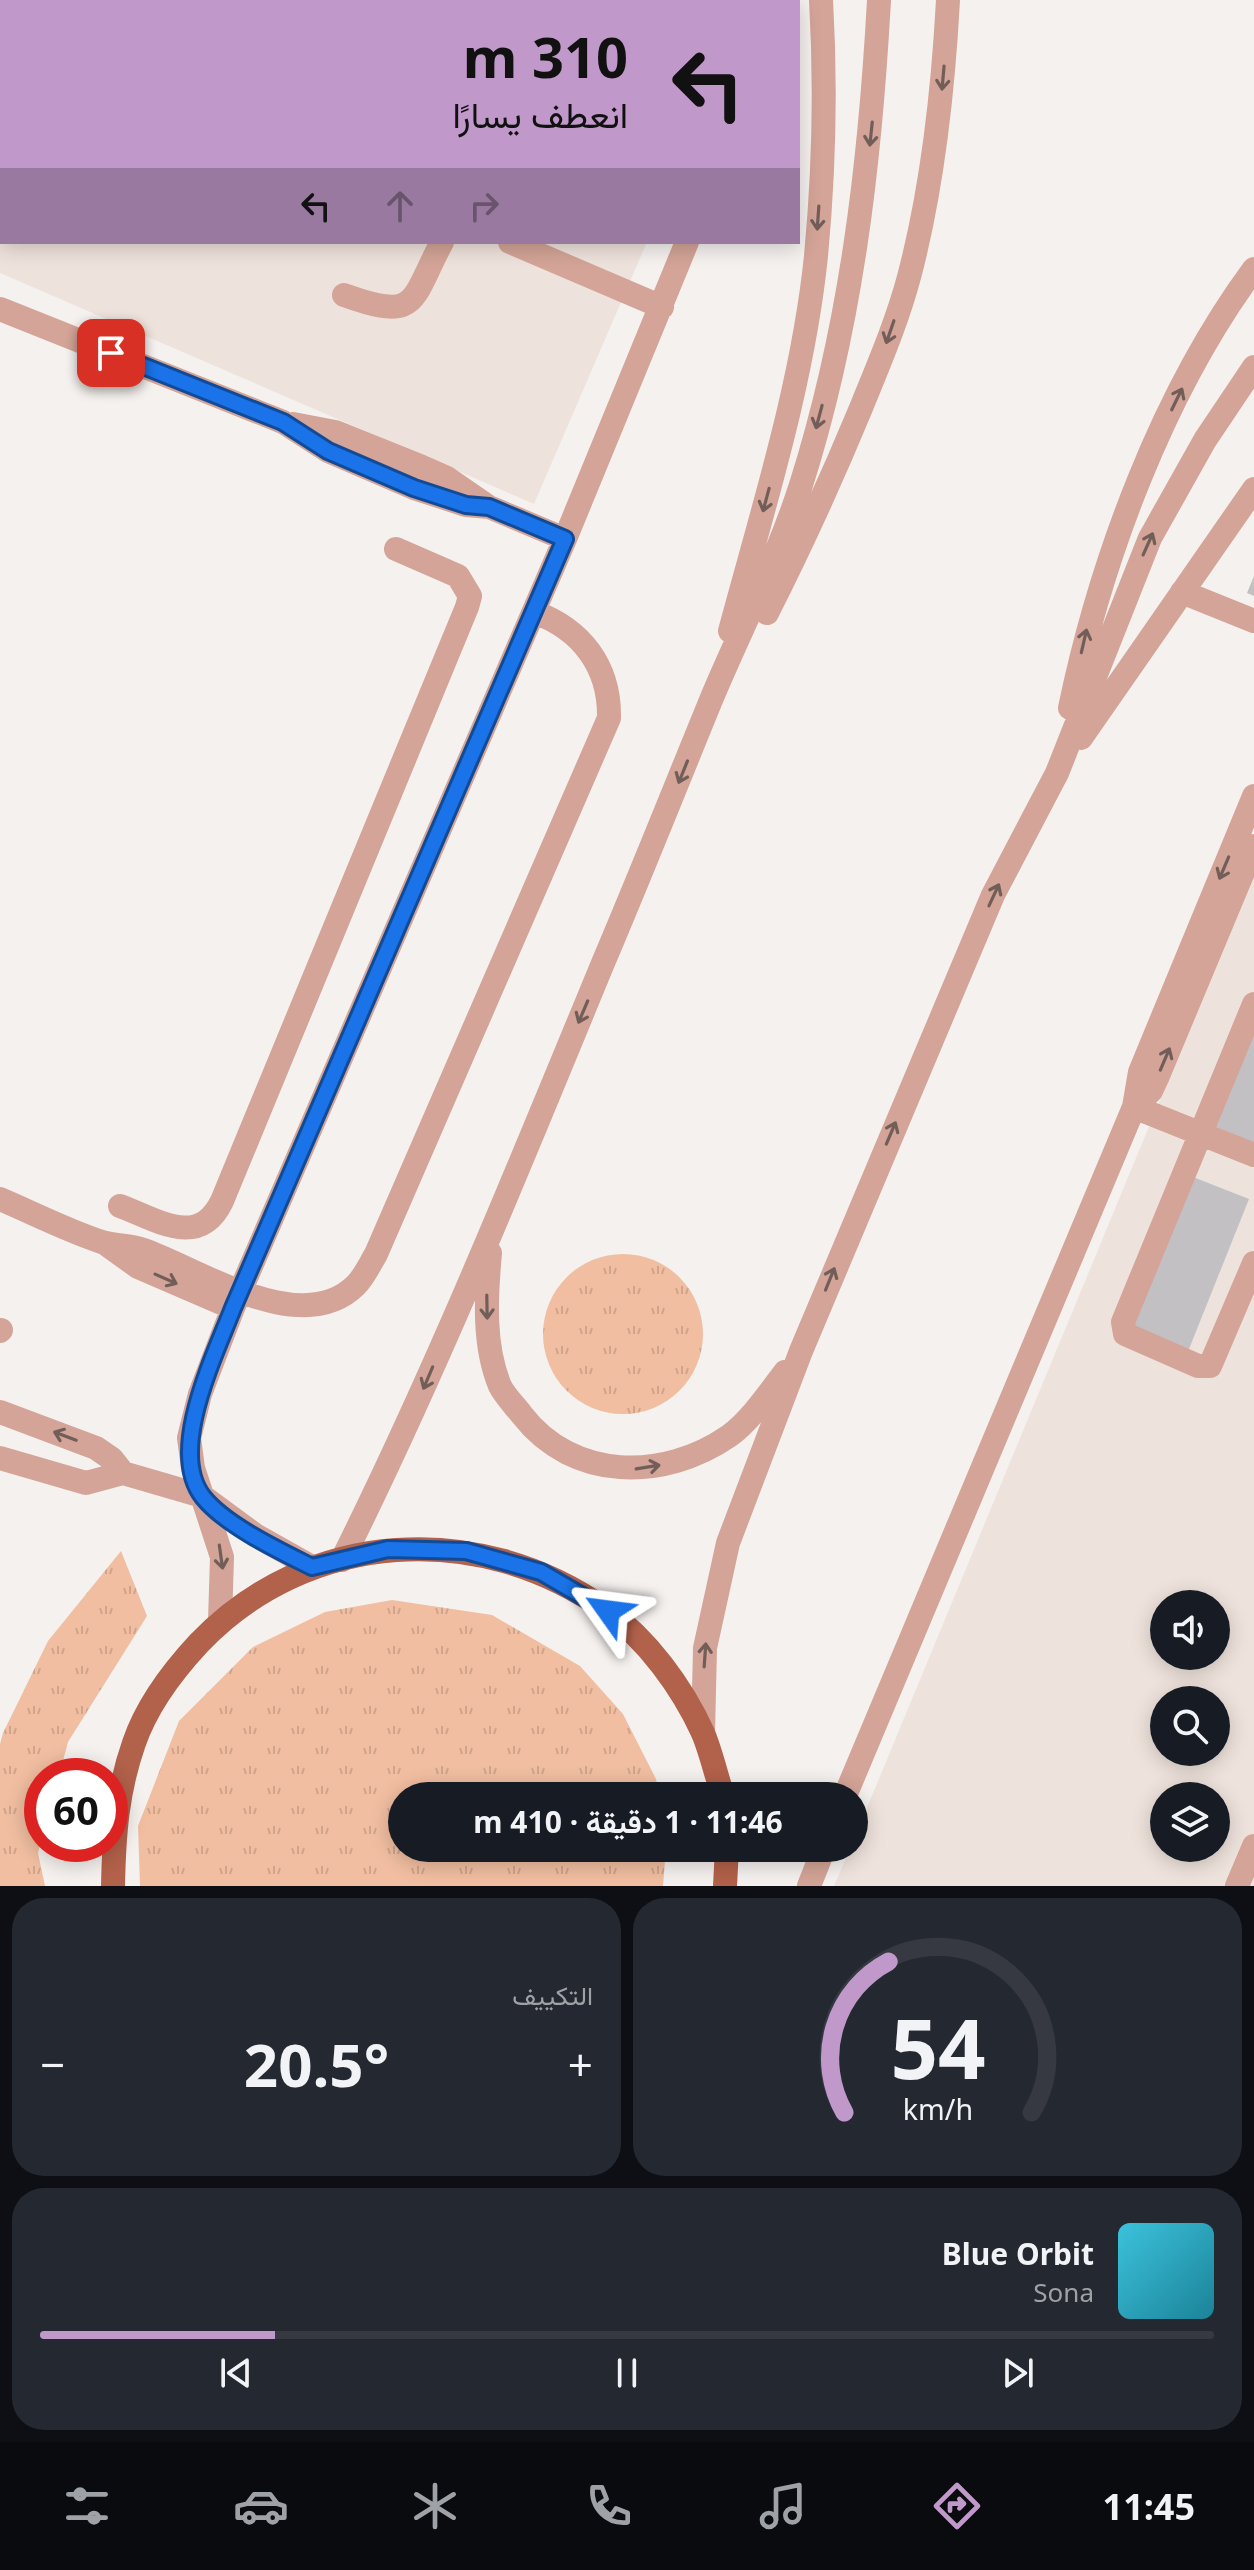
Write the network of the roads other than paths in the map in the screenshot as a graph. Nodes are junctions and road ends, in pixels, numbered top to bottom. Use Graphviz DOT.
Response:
graph roads {
  1 [pos="821,0"];
  2 [pos="879,0"];
  3 [pos="948,0"];
  4 [pos="441,244"];
  5 [pos="515,244"];
  6 [pos="686,244"];
  7 [pos="1254,269"];
  8 [pos="344,295"];
  9 [pos="662,307"];
  10 [pos="0,309"];
  11 [pos="1254,367"];
  12 [pos="1254,489"];
  13 [pos="565,539"];
  14 [pos="396,549"];
  15 [pos="1182,592"];
  16 [pos="534,612"];
  17 [pos="1254,621"];
  18 [pos="711,699"];
  19 [pos="1057,773"];
  20 [pos="1254,796"];
  21 [pos="1254,846"];
  22 [pos="1254,1004"];
  23 [pos="1134,1107"];
  24 [pos="1201,1134"];
  25 [pos="1254,1155"];
  26 [pos="0,1199"];
  27 [pos="120,1206"];
  28 [pos="492,1229"];
  29 [pos="1254,1263"];
  30 [pos="236,1300"];
  31 [pos="801,1351"];
  32 [pos="0,1412"];
  33 [pos="0,1458"];
  34 [pos="123,1473"];
  35 [pos="202,1496"];
  36 [pos="342,1560"];
  37 [pos="312,1567"];
  38 [pos="220,1621"];
  39 [pos="703,1733"];
  40 [pos="719,1782"];
  41 [pos="851,1782"];
  42 [pos="1254,1846"];
  43 [pos="726,1862"];
  44 [pos="818,1862"];
  45 [pos="113,1886"];
  46 [pos="725,1886"];
  47 [pos="809,1886"];
  48 [pos="1237,1886"];
  1 -- 18 [label="lane, one-way"];
  2 -- 18 [label="lane, one-way"];
  3 -- 18 [label="lane, one-way"];
  4 -- 8 [label="lane"];
  5 -- 9 [label="lane"];
  6 -- 9 [label="lane"];
  19 -- 7 [label="lane, one-way"];
  9 -- 13 [label="lane"];
  10 -- 13 [label="lane"];
  19 -- 11 [label="lane, one-way"];
  12 -- 15 [label="lane"];
  13 -- 16 [label="lane"];
  14 -- 27 [label="lane"];
  15 -- 17 [label="lane"];
  15 -- 19 [label="lane"];
  16 -- 30 [label="lane"];
  16 -- 30 [label="lane"];
  18 -- 28 [label="lane, one-way"];
  31 -- 19 [label="lane, one-way"];
  20 -- 23 [label="lane, one-way"];
  23 -- 21 [label="lane, one-way"];
  22 -- 24 [label="lane"];
  23 -- 24 [label="lane"];
  23 -- 41 [label="lane"];
  24 -- 25 [label="lane"];
  24 -- 29 [label="lane"];
  26 -- 30 [label="lane, one-way"];
  28 -- 31 [label="lane, one-way"];
  28 -- 36 [label="lane, one-way"];
  30 -- 35 [label="lane"];
  39 -- 31 [label="lane, one-way"];
  34 -- 32 [label="lane, one-way"];
  33 -- 34 [label="lane"];
  34 -- 35 [label="lane"];
  35 -- 37 [label="lane"];
  35 -- 38 [label="lane, one-way"];
  36 -- 37 [label="main road"];
  36 -- 39 [label="main road"];
  37 -- 38 [label="main road"];
  38 -- 45 [label="main road"];
  39 -- 40 [label="main road"];
  42 -- 48 [label="lane"];
  43 -- 46 [label="main road"];
  44 -- 47 [label="lane"];
}
